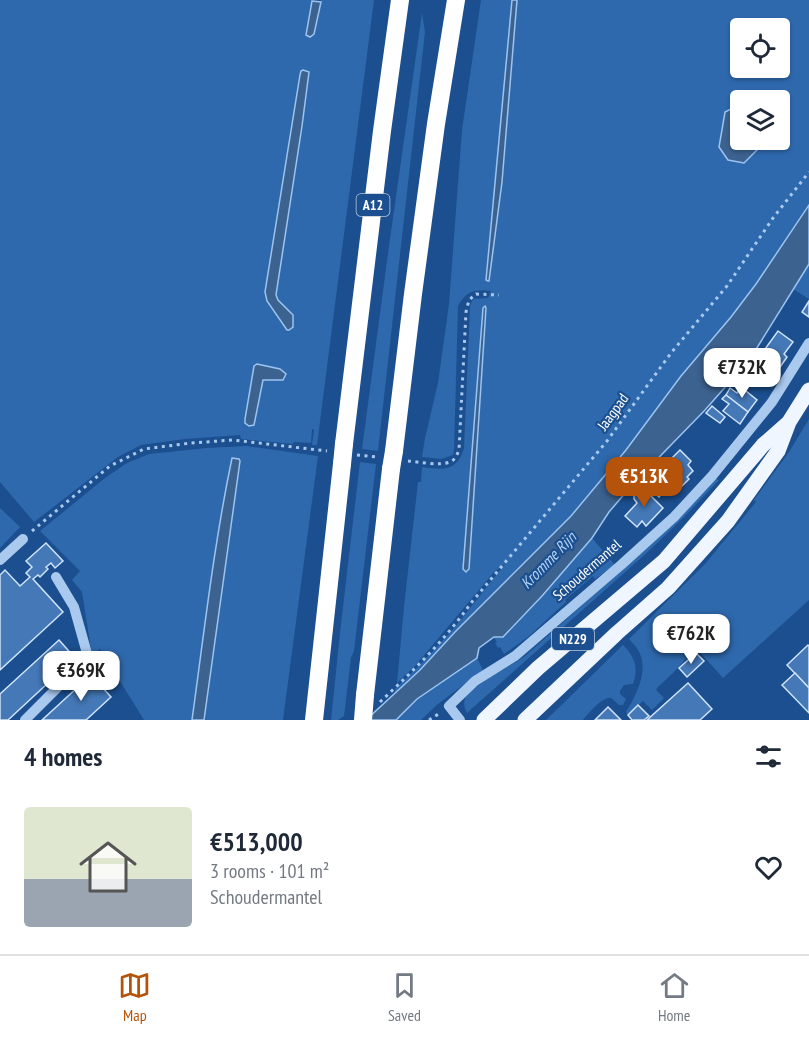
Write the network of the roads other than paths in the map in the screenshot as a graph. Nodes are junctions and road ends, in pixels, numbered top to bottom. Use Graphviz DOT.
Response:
graph roads {
  1 [pos="400,0"];
  2 [pos="456,0"];
  3 [pos="809,343"];
  4 [pos="809,390"];
  5 [pos="789,422"];
  6 [pos="23,539"];
  7 [pos="0,561"];
  8 [pos="56,577"];
  9 [pos="25,720"];
  10 [pos="314,720"];
  11 [pos="363,720"];
  12 [pos="460,720"];
  13 [pos="484,720"];
  14 [pos="525,720"];
  1 -- 10 [label="highway, A12"];
  2 -- 11 [label="highway, bridge"];
  3 -- 12 [label="street, Schoudermantel"];
  4 -- 5 [label="main road, N229"];
  5 -- 13 [label="main road, N229"];
  5 -- 14 [label="main road, N229"];
  6 -- 7 [label="street"];
  8 -- 9 [label="street"];
}
